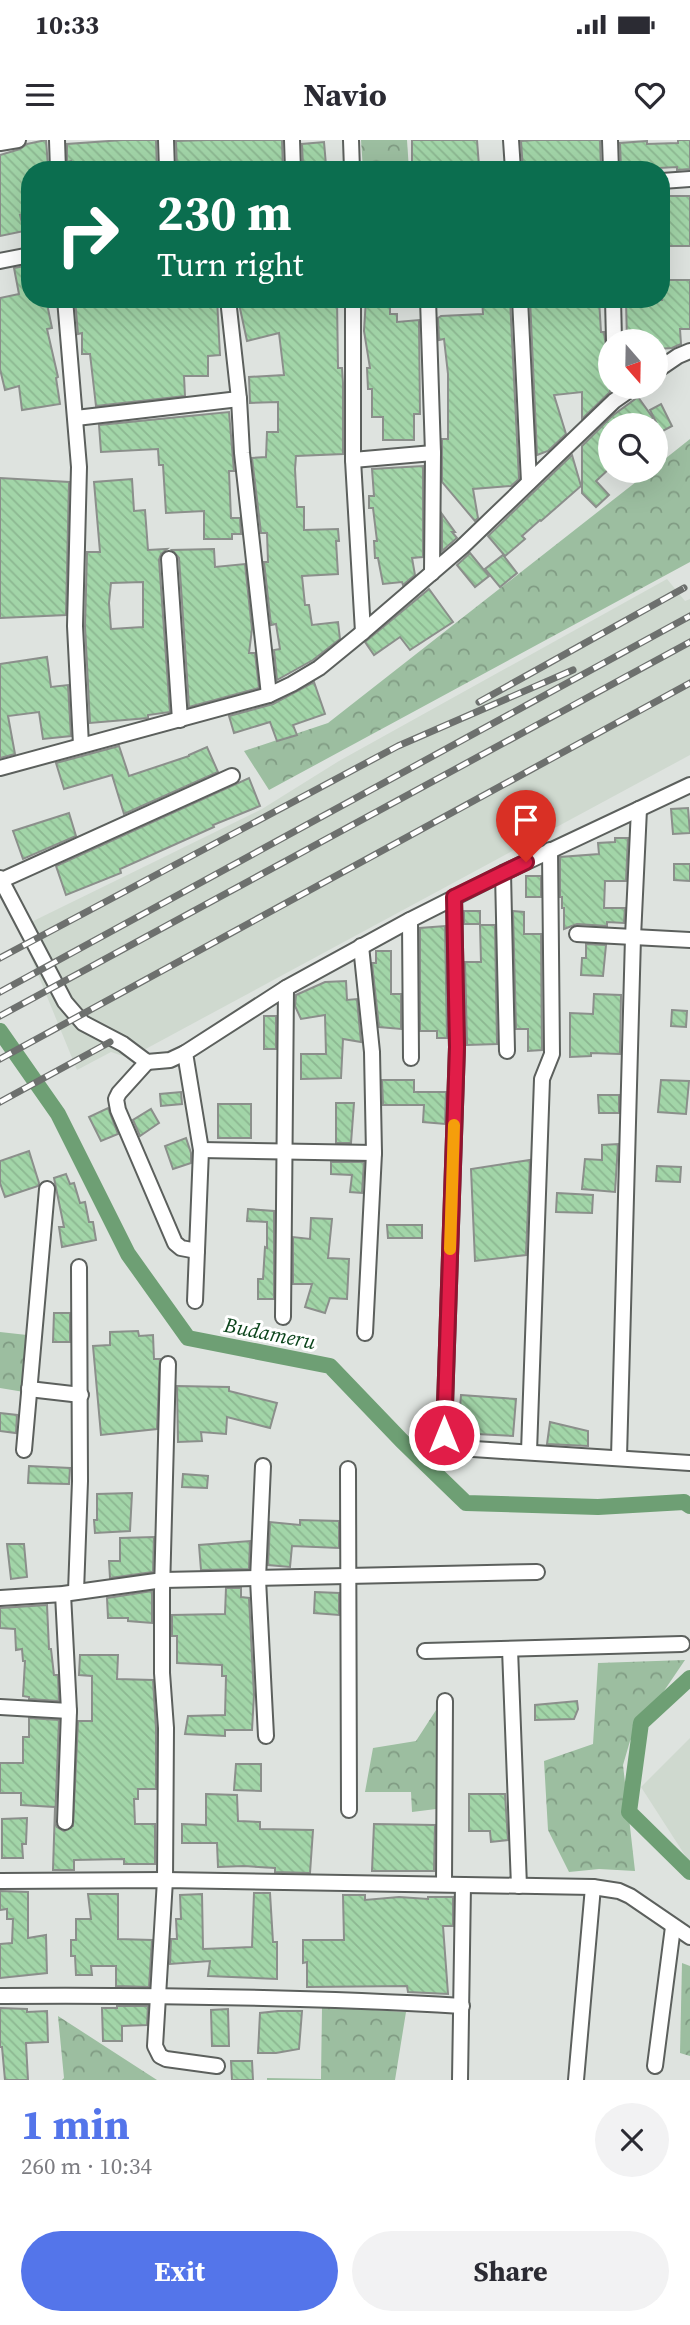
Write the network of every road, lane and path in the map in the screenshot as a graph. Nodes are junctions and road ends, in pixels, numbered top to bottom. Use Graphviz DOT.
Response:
graph roads {
  1 [pos="18,140"];
  2 [pos="57,140"];
  3 [pos="166,140"];
  4 [pos="292,140"];
  5 [pos="351,140"];
  6 [pos="511,140"];
  7 [pos="610,140"];
  8 [pos="0,144"];
  9 [pos="58,161"];
  10 [pos="167,161"];
  11 [pos="293,161"];
  12 [pos="352,161"];
  13 [pos="512,161"];
  14 [pos="611,161"];
  15 [pos="690,179"];
  16 [pos="670,180"];
  17 [pos="21,257"];
  18 [pos="0,261"];
  19 [pos="66,308"];
  20 [pos="229,308"];
  21 [pos="352,308"];
  22 [pos="428,308"];
  23 [pos="520,308"];
  24 [pos="613,308"];
  25 [pos="614,329"];
  26 [pos="690,351"];
  27 [pos="668,362"];
  28 [pos="240,399"];
  29 [pos="609,399"];
  30 [pos="76,418"];
  31 [pos="433,453"];
  32 [pos="353,460"];
  33 [pos="529,482"];
  34 [pos="169,559"];
  35 [pos="432,573"];
  36 [pos="363,632"];
  37 [pos="269,695"];
  38 [pos="180,720"];
  39 [pos="81,745"];
  40 [pos="0,768"];
  41 [pos="232,776"];
  42 [pos="690,785"];
  43 [pos="639,809"];
  44 [pos="550,850"];
  45 [pos="503,873"];
  46 [pos="1,879"];
  47 [pos="454,897"];
  48 [pos="410,920"];
  49 [pos="577,934"];
  50 [pos="633,937"];
  51 [pos="690,940"];
  52 [pos="361,946"];
  53 [pos="286,988"];
  54 [pos="507,1051"];
  55 [pos="185,1053"];
  56 [pos="411,1058"];
  57 [pos="147,1062"];
  58 [pos="201,1150"];
  59 [pos="286,1150"];
  60 [pos="374,1153"];
  61 [pos="47,1189"];
  62 [pos="197,1251"];
  63 [pos="79,1267"];
  64 [pos="195,1301"];
  65 [pos="284,1317"];
  66 [pos="365,1333"];
  67 [pos="168,1364"];
  68 [pos="29,1389"];
  69 [pos="81,1395"];
  70 [pos="24,1450"];
  71 [pos="529,1452"];
  72 [pos="619,1457"];
  73 [pos="690,1463"];
  74 [pos="264,1466"];
  75 [pos="348,1469"];
  76 [pos="537,1572"];
  77 [pos="349,1577"];
  78 [pos="258,1579"];
  79 [pos="163,1580"];
  80 [pos="69,1593"];
  81 [pos="0,1598"];
  82 [pos="682,1644"];
  83 [pos="510,1649"];
  84 [pos="425,1651"];
  85 [pos="445,1701"];
  86 [pos="0,1707"];
  87 [pos="69,1712"];
  88 [pos="266,1736"];
  89 [pos="349,1810"];
  90 [pos="65,1822"];
  91 [pos="165,1880"];
  92 [pos="0,1881"];
  93 [pos="444,1884"];
  94 [pos="463,1885"];
  95 [pos="519,1886"];
  96 [pos="593,1888"];
  97 [pos="673,1927"];
  98 [pos="690,1937"];
  99 [pos="160,1994"];
  100 [pos="0,1996"];
  101 [pos="461,2006"];
  102 [pos="216,2066"];
  103 [pos="656,2066"];
  104 [pos="460,2080"];
  105 [pos="576,2080"];
  1 -- 8 [label="street"];
  2 -- 9 [label="street"];
  3 -- 10 [label="street"];
  4 -- 11 [label="street"];
  5 -- 12 [label="street"];
  6 -- 13 [label="street"];
  7 -- 14 [label="street"];
  15 -- 16 [label="street"];
  17 -- 18 [label="street"];
  19 -- 30 [label="street"];
  20 -- 28 [label="street"];
  21 -- 32 [label="street"];
  22 -- 31 [label="street"];
  23 -- 33 [label="street"];
  24 -- 25 [label="street"];
  26 -- 27 [label="street"];
  28 -- 30 [label="street"];
  28 -- 37 [label="street"];
  29 -- 33 [label="street"];
  30 -- 39 [label="street"];
  31 -- 32 [label="street"];
  31 -- 35 [label="street"];
  32 -- 36 [label="street"];
  33 -- 35 [label="street"];
  34 -- 38 [label="street"];
  35 -- 36 [label="street"];
  36 -- 37 [label="street"];
  37 -- 38 [label="street"];
  38 -- 39 [label="street"];
  39 -- 40 [label="street"];
  41 -- 46 [label="street"];
  42 -- 43 [label="street"];
  43 -- 44 [label="street"];
  43 -- 50 [label="street"];
  44 -- 45 [label="street"];
  44 -- 71 [label="street"];
  45 -- 47 [label="street"];
  45 -- 54 [label="street"];
  46 -- 57 [label="street"];
  47 -- 48 [label="street"];
  47 -- 71 [label="street"];
  48 -- 52 [label="street"];
  48 -- 56 [label="street"];
  49 -- 50 [label="street"];
  50 -- 51 [label="street"];
  50 -- 72 [label="street"];
  52 -- 53 [label="street"];
  52 -- 60 [label="street"];
  53 -- 55 [label="street"];
  53 -- 59 [label="street"];
  55 -- 57 [label="street"];
  55 -- 58 [label="street"];
  57 -- 62 [label="street"];
  58 -- 59 [label="street"];
  58 -- 62 [label="street"];
  59 -- 60 [label="street"];
  59 -- 65 [label="street"];
  60 -- 66 [label="street"];
  61 -- 68 [label="street"];
  62 -- 64 [label="street"];
  63 -- 69 [label="street"];
  67 -- 79 [label="street"];
  68 -- 69 [label="street"];
  68 -- 70 [label="street"];
  69 -- 80 [label="street"];
  71 -- 72 [label="street"];
  72 -- 73 [label="street"];
  74 -- 78 [label="street"];
  75 -- 77 [label="street"];
  76 -- 77 [label="street"];
  77 -- 78 [label="street"];
  77 -- 89 [label="street"];
  78 -- 79 [label="street"];
  78 -- 88 [label="street"];
  79 -- 80 [label="street"];
  79 -- 91 [label="street"];
  80 -- 81 [label="street"];
  80 -- 87 [label="street"];
  82 -- 83 [label="street"];
  83 -- 84 [label="street"];
  83 -- 95 [label="street"];
  85 -- 93 [label="street"];
  86 -- 87 [label="street"];
  87 -- 90 [label="street"];
  91 -- 92 [label="street"];
  91 -- 93 [label="street"];
  91 -- 99 [label="street"];
  93 -- 94 [label="street"];
  94 -- 95 [label="street"];
  94 -- 101 [label="street"];
  95 -- 96 [label="street"];
  96 -- 97 [label="street"];
  96 -- 105 [label="street"];
  97 -- 98 [label="street"];
  97 -- 103 [label="street"];
  99 -- 100 [label="street"];
  99 -- 101 [label="street"];
  99 -- 102 [label="street"];
  101 -- 104 [label="street"];
}
